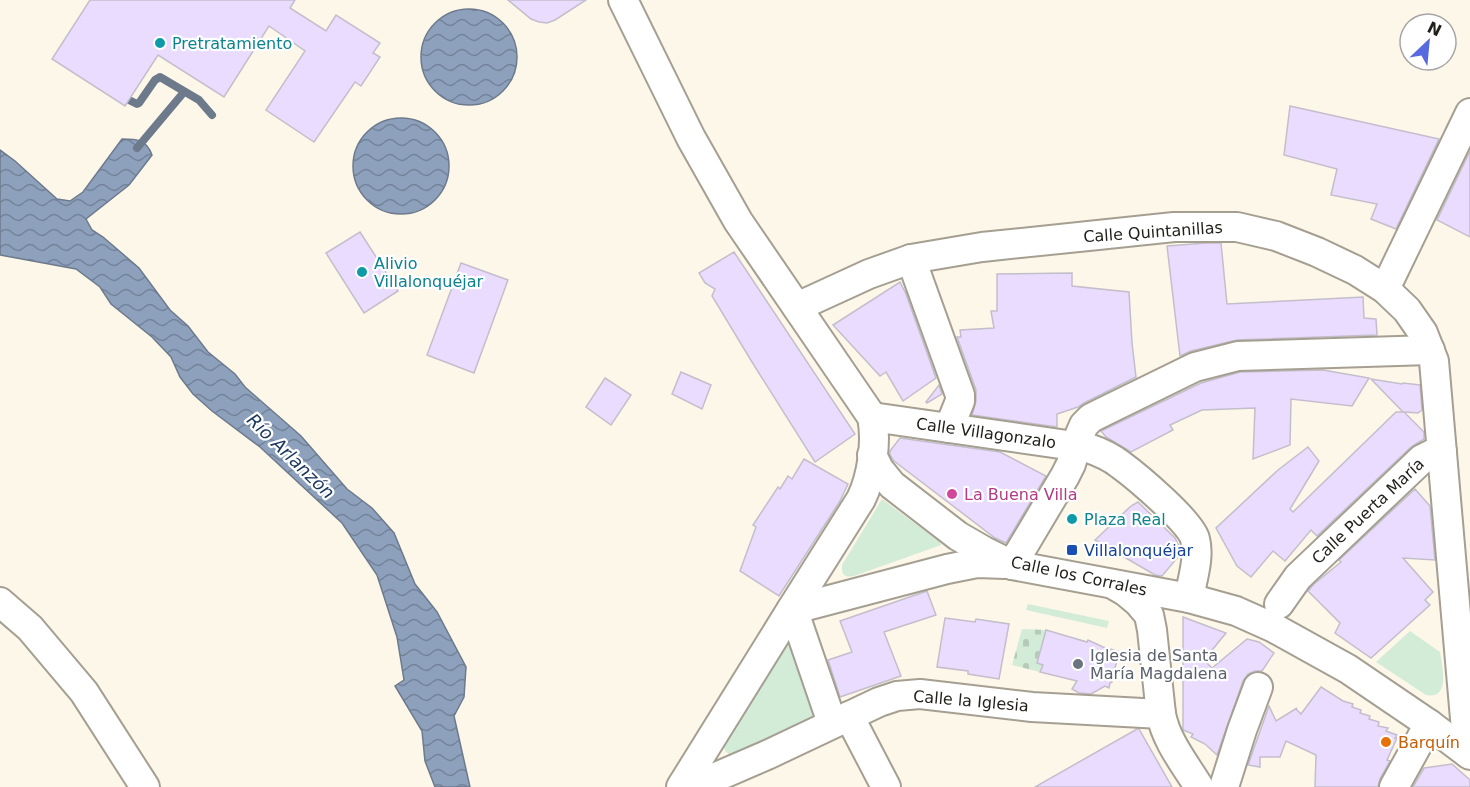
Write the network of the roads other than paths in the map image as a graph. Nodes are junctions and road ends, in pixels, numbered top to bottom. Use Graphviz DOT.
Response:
graph roads {
  1 [pos="623,0"];
  2 [pos="1470,113"];
  3 [pos="911,259"];
  4 [pos="1384,289"];
  5 [pos="797,307"];
  6 [pos="1430,350"];
  7 [pos="872,417"];
  8 [pos="950,428"];
  9 [pos="1076,446"];
  10 [pos="1442,452"];
  11 [pos="878,481"];
  12 [pos="958,536"];
  13 [pos="821,562"];
  14 [pos="1012,565"];
  15 [pos="947,569"];
  16 [pos="1112,584"];
  17 [pos="846,595"];
  18 [pos="1178,596"];
  19 [pos="0,602"];
  20 [pos="1279,604"];
  21 [pos="792,609"];
  22 [pos="1149,615"];
  23 [pos="1258,687"];
  24 [pos="1161,714"];
  25 [pos="841,720"];
  26 [pos="1429,724"];
  27 [pos="710,741"];
  28 [pos="1469,754"];
  29 [pos="734,770"];
  30 [pos="145,787"];
  31 [pos="681,787"];
  32 [pos="693,787"];
  33 [pos="886,787"];
  34 [pos="1220,787"];
  35 [pos="1394,787"];
  1 -- 5 [label="street"];
  2 -- 4 [label="street"];
  3 -- 4 [label="street, Calle Quintanillas"];
  3 -- 5 [label="street, Calle Quintanillas"];
  3 -- 8 [label="street"];
  4 -- 6 [label="street, Calle Quintanillas"];
  5 -- 7 [label="street"];
  6 -- 9 [label="street, Calle Villagonzalo"];
  6 -- 10 [label="street, Calle Quintanillas"];
  7 -- 8 [label="street, Calle Villagonzalo"];
  7 -- 11 [label="street"];
  8 -- 9 [label="street, Calle Villagonzalo"];
  9 -- 14 [label="street"];
  9 -- 18 [label="street"];
  10 -- 20 [label="street, Calle Puerta María"];
  10 -- 28 [label="street, Calle Quintanillas"];
  11 -- 12 [label="street, Calle los Corrales"];
  11 -- 13 [label="street"];
  12 -- 14 [label="street, Calle los Corrales"];
  12 -- 15 [label="street"];
  13 -- 17 [label="street"];
  13 -- 21 [label="street"];
  14 -- 15 [label="street"];
  14 -- 16 [label="street, Calle los Corrales"];
  15 -- 17 [label="street"];
  16 -- 18 [label="street, Calle los Corrales"];
  16 -- 22 [label="street"];
  17 -- 21 [label="street"];
  18 -- 22 [label="street"];
  18 -- 26 [label="street, Calle los Corrales"];
  19 -- 30 [label="street"];
  21 -- 25 [label="street"];
  21 -- 27 [label="street"];
  22 -- 24 [label="street"];
  23 -- 34 [label="street"];
  24 -- 25 [label="street, Calle la Iglesia"];
  24 -- 34 [label="street"];
  25 -- 29 [label="street, Calle la Iglesia"];
  25 -- 33 [label="street"];
  26 -- 28 [label="street, Calle los Corrales"];
  26 -- 35 [label="street"];
  27 -- 29 [label="street"];
  27 -- 31 [label="street"];
  29 -- 32 [label="street, Calle la Iglesia"];
}
